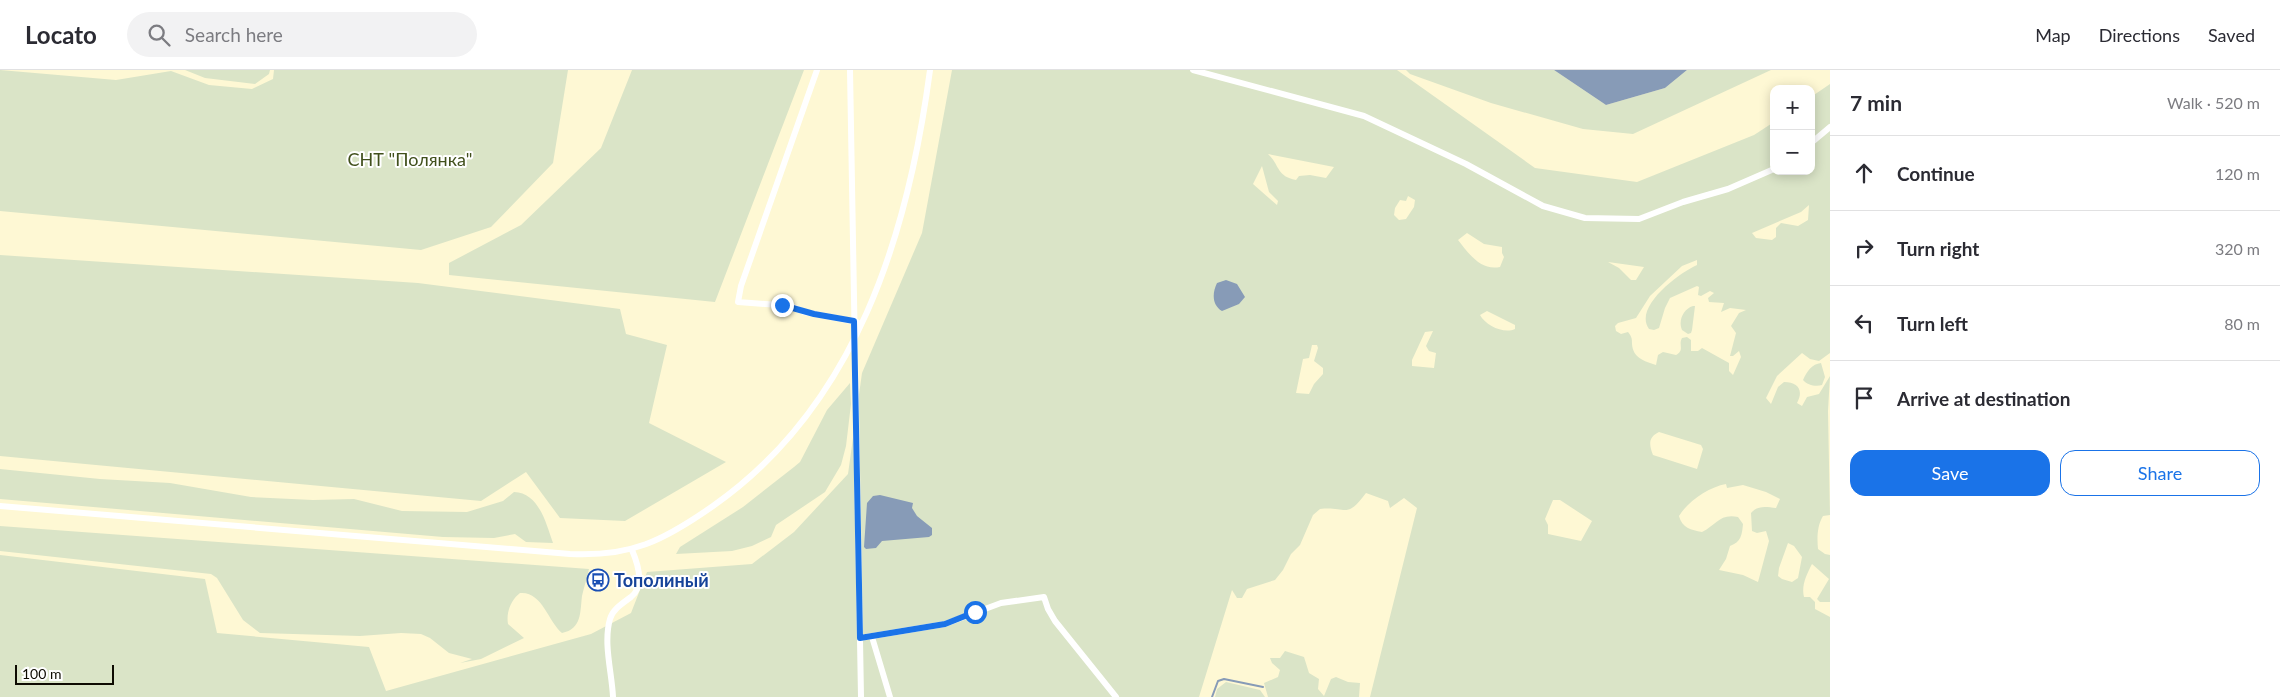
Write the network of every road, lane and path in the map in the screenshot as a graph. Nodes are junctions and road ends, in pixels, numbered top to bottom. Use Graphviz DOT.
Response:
graph roads {
  1 [pos="817,70"];
  2 [pos="850,70"];
  3 [pos="930,70"];
  4 [pos="1192,70"];
  5 [pos="1830,127"];
  6 [pos="1815,140"];
  7 [pos="1770,171"];
  8 [pos="854,321"];
  9 [pos="864,323"];
  10 [pos="854,342"];
  11 [pos="0,506"];
  12 [pos="632,550"];
  13 [pos="872,637"];
  14 [pos="860,638"];
  15 [pos="613,697"];
  16 [pos="860,697"];
  17 [pos="890,697"];
  18 [pos="1116,697"];
  1 -- 8 [label="street"];
  2 -- 8 [label="street"];
  3 -- 9 [label="street"];
  4 -- 7 [label="street"];
  5 -- 6 [label="street"];
  8 -- 9 [label="street"];
  8 -- 10 [label="street"];
  9 -- 10 [label="street"];
  10 -- 12 [label="street"];
  10 -- 14 [label="street"];
  11 -- 12 [label="street"];
  12 -- 15 [label="street"];
  13 -- 14 [label="street"];
  13 -- 17 [label="street"];
  13 -- 18 [label="street"];
  14 -- 16 [label="street"];
}
